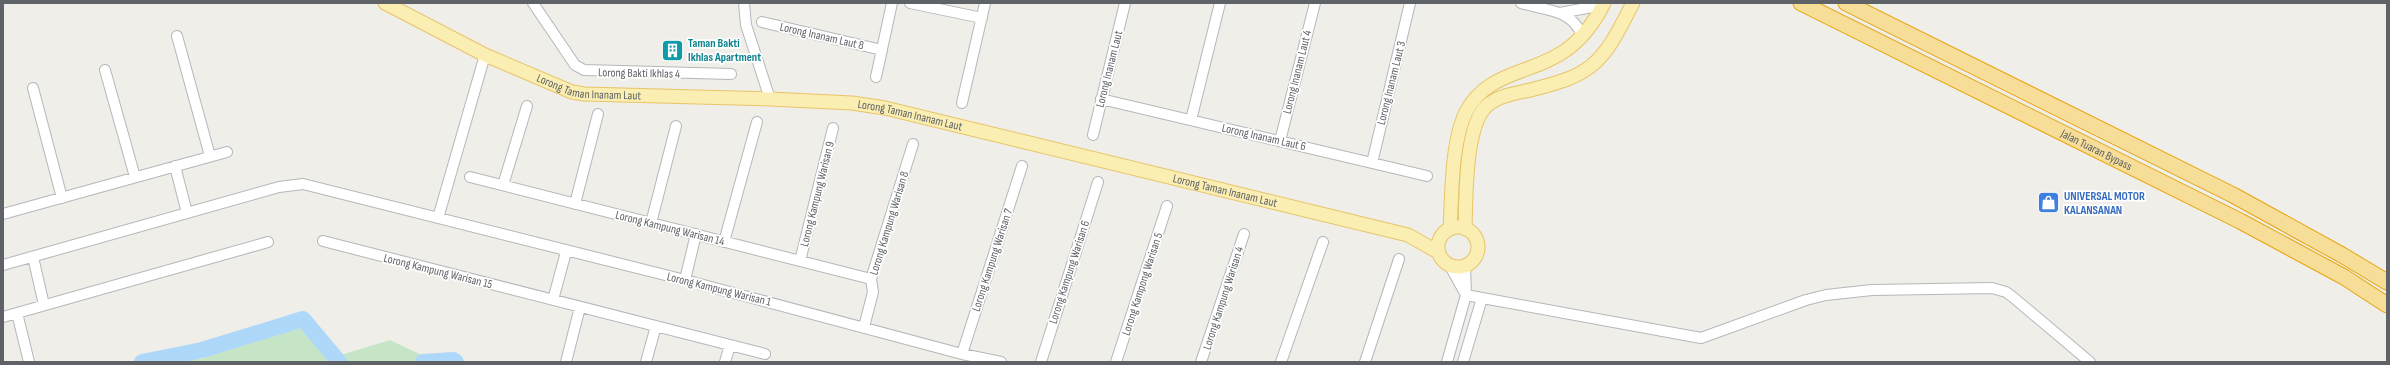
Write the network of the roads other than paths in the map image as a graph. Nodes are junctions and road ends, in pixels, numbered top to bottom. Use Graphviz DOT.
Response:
graph roads {
  1 [pos="385,3"];
  2 [pos="533,3"];
  3 [pos="744,3"];
  4 [pos="892,3"];
  5 [pos="910,3"];
  6 [pos="985,3"];
  7 [pos="1125,3"];
  8 [pos="1220,3"];
  9 [pos="1315,3"];
  10 [pos="1410,3"];
  11 [pos="1521,3"];
  12 [pos="1633,3"];
  13 [pos="1801,3"];
  14 [pos="1846,3"];
  15 [pos="1604,4"];
  16 [pos="1560,13"];
  17 [pos="982,18"];
  18 [pos="762,22"];
  19 [pos="1582,35"];
  20 [pos="177,36"];
  21 [pos="882,50"];
  22 [pos="485,55"];
  23 [pos="105,70"];
  24 [pos="731,74"];
  25 [pos="876,77"];
  26 [pos="33,88"];
  27 [pos="770,99"];
  28 [pos="1101,99"];
  29 [pos="962,103"];
  30 [pos="526,106"];
  31 [pos="598,114"];
  32 [pos="1191,120"];
  33 [pos="757,122"];
  34 [pos="676,126"];
  35 [pos="834,128"];
  36 [pos="1093,135"];
  37 [pos="1280,141"];
  38 [pos="913,144"];
  39 [pos="227,152"];
  40 [pos="210,156"];
  41 [pos="1372,163"];
  42 [pos="175,166"];
  43 [pos="1022,166"];
  44 [pos="1427,176"];
  45 [pos="135,177"];
  46 [pos="470,177"];
  47 [pos="1098,182"];
  48 [pos="503,185"];
  49 [pos="62,198"];
  50 [pos="574,204"];
  51 [pos="1167,206"];
  52 [pos="187,213"];
  53 [pos="3,214"];
  54 [pos="438,218"];
  55 [pos="651,223"];
  56 [pos="1465,229"];
  57 [pos="1446,232"];
  58 [pos="696,234"];
  59 [pos="1244,234"];
  60 [pos="1408,235"];
  61 [pos="323,241"];
  62 [pos="268,242"];
  63 [pos="724,242"];
  64 [pos="1323,242"];
  65 [pos="566,252"];
  66 [pos="1438,252"];
  67 [pos="33,257"];
  68 [pos="1399,259"];
  69 [pos="800,261"];
  70 [pos="3,265"];
  71 [pos="1450,266"];
  72 [pos="1465,266"];
  73 [pos="871,279"];
  74 [pos="685,280"];
  75 [pos="2387,282"];
  76 [pos="1466,295"];
  77 [pos="1482,298"];
  78 [pos="554,300"];
  79 [pos="44,305"];
  80 [pos="2387,305"];
  81 [pos="580,307"];
  82 [pos="17,313"];
  83 [pos="3,317"];
  84 [pos="656,326"];
  85 [pos="864,326"];
  86 [pos="730,345"];
  87 [pos="765,354"];
  88 [pos="962,354"];
  89 [pos="29,362"];
  90 [pos="566,362"];
  91 [pos="646,362"];
  92 [pos="725,362"];
  93 [pos="1001,362"];
  94 [pos="1041,362"];
  95 [pos="1116,362"];
  96 [pos="1201,362"];
  97 [pos="1281,362"];
  98 [pos="1365,362"];
  99 [pos="1447,362"];
  100 [pos="1463,362"];
  101 [pos="2090,362"];
  1 -- 22 [label="main road, Lorong Taman Inanam Laut"];
  2 -- 24 [label="street, Lorong Bakti Ikhlas 4"];
  3 -- 27 [label="street"];
  4 -- 21 [label="street"];
  5 -- 17 [label="street"];
  6 -- 17 [label="street"];
  7 -- 28 [label="street, Lorong Inanam Laut"];
  8 -- 32 [label="street"];
  9 -- 37 [label="street, Lorong Inanam Laut 4"];
  10 -- 41 [label="street, Lorong Inanam Laut 3"];
  11 -- 16 [label="street"];
  12 -- 56 [label="main road"];
  13 -- 80 [label="highway, Jalan Tuaran Bypass"];
  14 -- 75 [label="highway, Jalan Tuaran Bypass"];
  15 -- 16 [label="street"];
  15 -- 19 [label="main road"];
  16 -- 19 [label="street"];
  17 -- 29 [label="street"];
  18 -- 21 [label="street, Lorong Inanam Laut 8"];
  19 -- 57 [label="main road"];
  20 -- 40 [label="street"];
  21 -- 25 [label="street"];
  22 -- 27 [label="main road, Lorong Taman Inanam Laut"];
  22 -- 54 [label="street"];
  23 -- 45 [label="street"];
  26 -- 49 [label="street"];
  27 -- 60 [label="main road, Lorong Taman Inanam Laut"];
  28 -- 32 [label="street, Lorong Inanam Laut 6"];
  28 -- 36 [label="street, Lorong Inanam Laut"];
  30 -- 48 [label="street"];
  31 -- 50 [label="street"];
  32 -- 37 [label="street, Lorong Inanam Laut 6"];
  33 -- 63 [label="street"];
  34 -- 55 [label="street"];
  35 -- 69 [label="street, Lorong Kampung Warisan 9"];
  37 -- 41 [label="street, Lorong Inanam Laut 6"];
  38 -- 73 [label="street, Lorong Kampung Warisan 8"];
  39 -- 40 [label="street"];
  40 -- 42 [label="street"];
  41 -- 44 [label="street, Lorong Inanam Laut 6"];
  42 -- 45 [label="street"];
  42 -- 52 [label="street"];
  43 -- 88 [label="street, Lorong Kampung Warisan 7"];
  45 -- 49 [label="street"];
  46 -- 48 [label="street, Lorong Kampung Warisan 14"];
  47 -- 94 [label="street, Lorong Kampung Warisan 6"];
  48 -- 50 [label="street, Lorong Kampung Warisan 14"];
  49 -- 53 [label="street"];
  50 -- 55 [label="street, Lorong Kampung Warisan 14"];
  51 -- 95 [label="street, Lorong Kampong Warisan 5"];
  52 -- 54 [label="street, Lorong Kampung Warisan 1"];
  52 -- 67 [label="street, Lorong Kampung Warisan 1"];
  54 -- 65 [label="street, Lorong Kampung Warisan 1"];
  55 -- 58 [label="street, Lorong Kampung Warisan 14"];
  56 -- 57 [label="main road"];
  56 -- 72 [label="main road"];
  57 -- 60 [label="main road"];
  57 -- 66 [label="main road"];
  58 -- 63 [label="street, Lorong Kampung Warisan 14"];
  58 -- 74 [label="street"];
  59 -- 96 [label="street, Lorong Kampung Warisan 4"];
  60 -- 66 [label="main road, Lorong Taman Inanam Laut"];
  61 -- 78 [label="street, Lorong Kampung Warisan 15"];
  62 -- 79 [label="street"];
  63 -- 69 [label="street, Lorong Kampung Warisan 14"];
  64 -- 97 [label="street"];
  65 -- 74 [label="street, Lorong Kampung Warisan 1"];
  65 -- 78 [label="street"];
  66 -- 71 [label="main road"];
  67 -- 70 [label="street, Lorong Kampung Warisan 1"];
  67 -- 79 [label="street"];
  68 -- 98 [label="street"];
  69 -- 73 [label="street, Lorong Kampung Warisan 14"];
  71 -- 72 [label="main road"];
  71 -- 76 [label="street"];
  72 -- 76 [label="street"];
  73 -- 85 [label="street, Lorong Kampung Warisan 8"];
  74 -- 85 [label="street, Lorong Kampung Warisan 1"];
  76 -- 77 [label="street"];
  76 -- 99 [label="street"];
  77 -- 100 [label="street"];
  77 -- 101 [label="street"];
  78 -- 81 [label="street, Lorong Kampung Warisan 15"];
  79 -- 82 [label="street"];
  81 -- 84 [label="street, Lorong Kampung Warisan 15"];
  81 -- 90 [label="street"];
  82 -- 83 [label="street"];
  82 -- 89 [label="street"];
  84 -- 86 [label="street, Lorong Kampung Warisan 15"];
  84 -- 91 [label="street"];
  85 -- 88 [label="street, Lorong Kampung Warisan 1"];
  86 -- 87 [label="street, Lorong Kampung Warisan 15"];
  86 -- 92 [label="street"];
  88 -- 93 [label="street, Lorong Kampung Warisan 1"];
}
